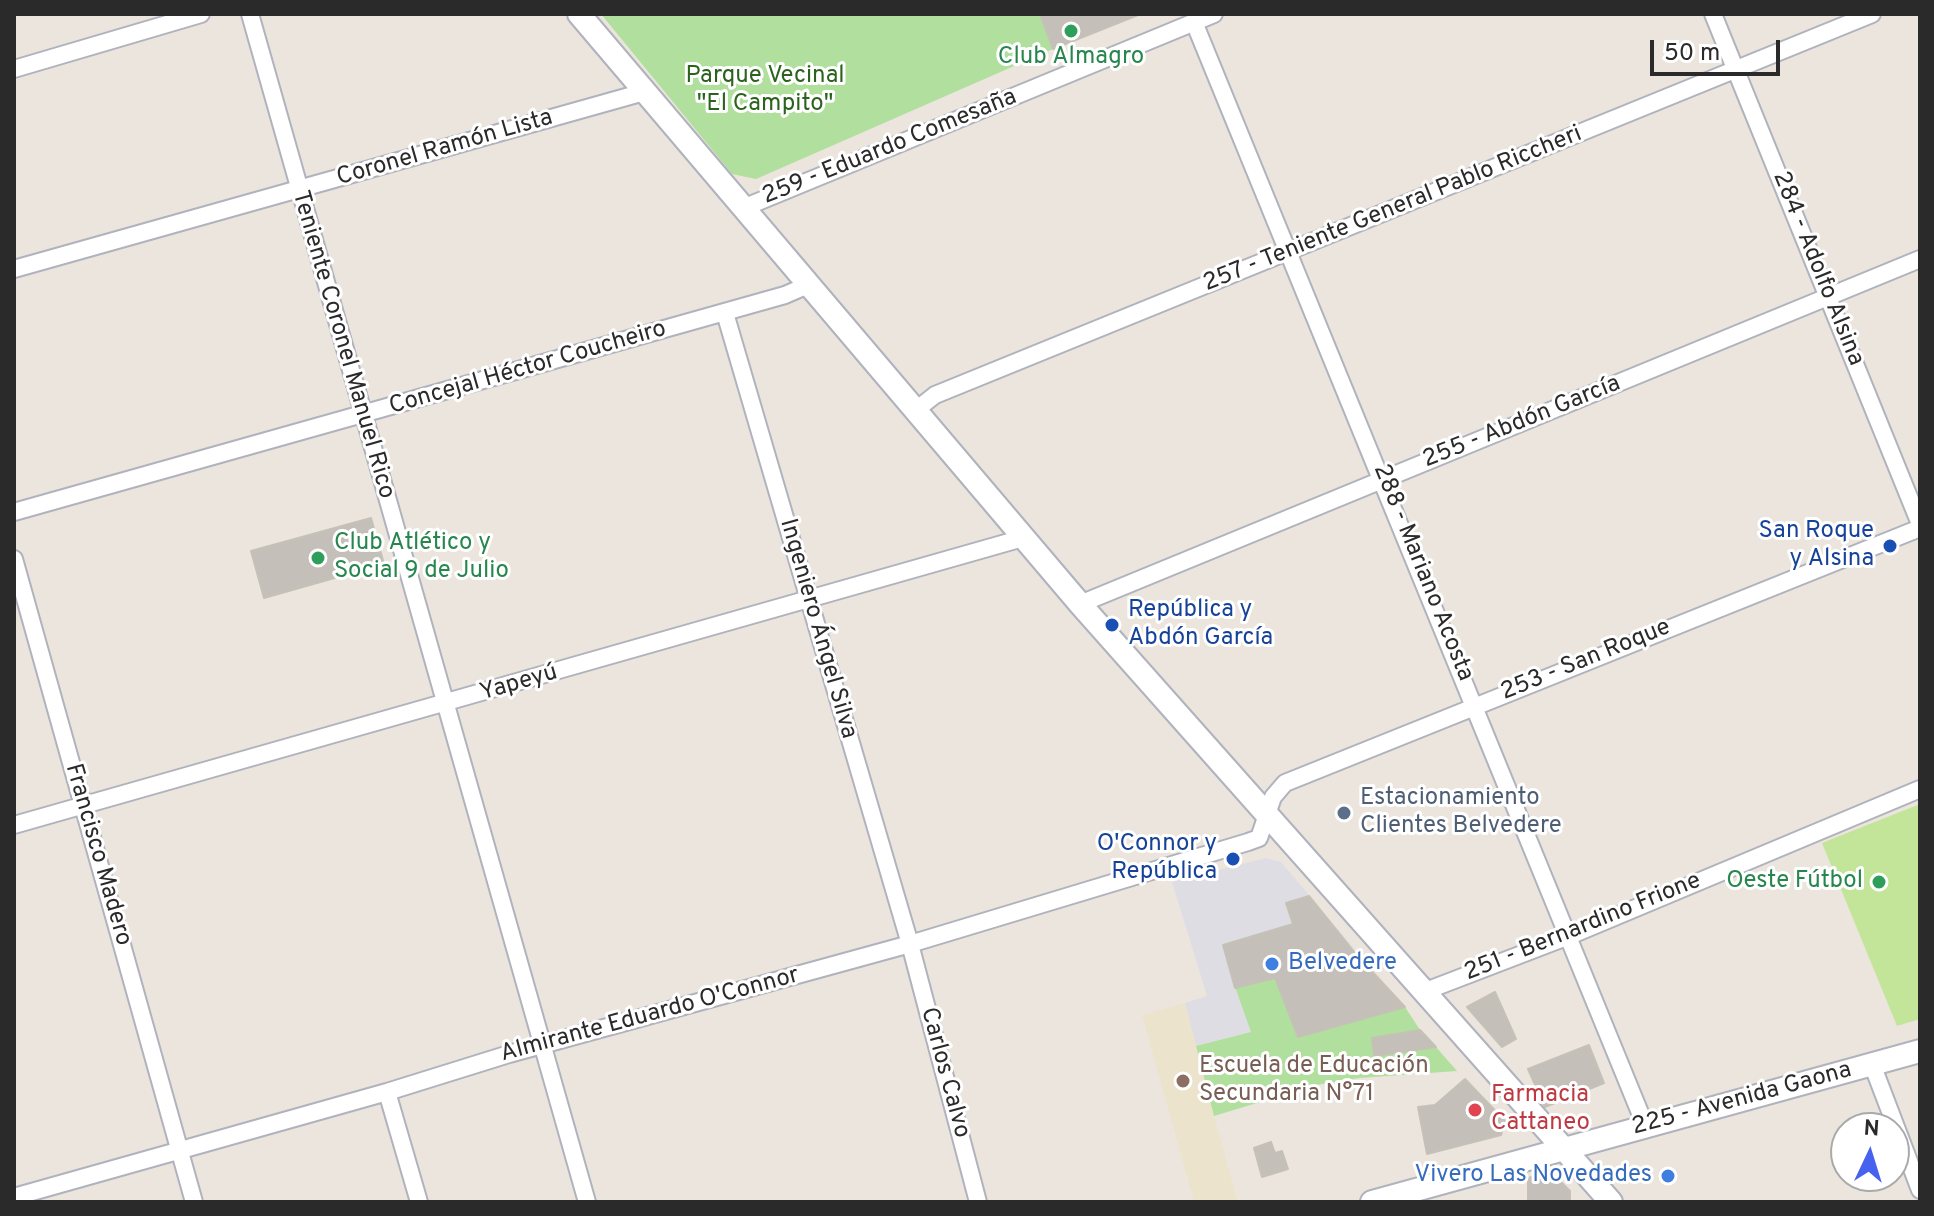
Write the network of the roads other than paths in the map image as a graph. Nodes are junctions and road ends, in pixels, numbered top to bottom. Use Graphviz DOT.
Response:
graph roads {
  1 [pos="201,14"];
  2 [pos="250,14"];
  3 [pos="579,14"];
  4 [pos="1214,14"];
  5 [pos="1713,14"];
  6 [pos="1872,14"];
  7 [pos="1194,22"];
  8 [pos="14,69"];
  9 [pos="1736,71"];
  10 [pos="644,92"];
  11 [pos="298,190"];
  12 [pos="743,208"];
  13 [pos="1290,251"];
  14 [pos="1920,259"];
  15 [pos="14,269"];
  16 [pos="808,285"];
  17 [pos="1828,296"];
  18 [pos="725,313"];
  19 [pos="916,410"];
  20 [pos="363,417"];
  21 [pos="1384,480"];
  22 [pos="14,512"];
  23 [pos="1920,526"];
  24 [pos="1023,538"];
  25 [pos="14,559"];
  26 [pos="808,600"];
  27 [pos="1080,604"];
  28 [pos="446,705"];
  29 [pos="1476,705"];
  30 [pos="1920,789"];
  31 [pos="84,805"];
  32 [pos="1269,814"];
  33 [pos="14,825"];
  34 [pos="1569,936"];
  35 [pos="910,944"];
  36 [pos="1423,992"];
  37 [pos="543,1044"];
  38 [pos="1920,1051"];
  39 [pos="1872,1064"];
  40 [pos="387,1092"];
  41 [pos="1645,1125"];
  42 [pos="1564,1150"];
  43 [pos="179,1152"];
  44 [pos="1920,1190"];
  45 [pos="14,1197"];
  46 [pos="1602,1198"];
  47 [pos="194,1202"];
  48 [pos="419,1202"];
  49 [pos="587,1202"];
  50 [pos="978,1202"];
  51 [pos="1372,1202"];
  1 -- 8 [label="street"];
  2 -- 11 [label="street, Teniente Coronel Manuel Rico"];
  3 -- 10 [label="main road"];
  4 -- 7 [label="street, 259 - Eduardo Comesaña"];
  5 -- 9 [label="street, 284 - Adolfo Alsina"];
  6 -- 9 [label="street, 257 - Teniente General Pablo Riccheri"];
  7 -- 12 [label="street, 259 - Eduardo Comesaña"];
  7 -- 13 [label="street, 288 - Mariano Acosta"];
  9 -- 13 [label="street, 257 - Teniente General Pablo Riccheri"];
  9 -- 17 [label="street, 284 - Adolfo Alsina"];
  10 -- 11 [label="street, Coronel Ramón Lista"];
  10 -- 12 [label="main road"];
  11 -- 15 [label="street, Coronel Ramón Lista"];
  11 -- 20 [label="street, Teniente Coronel Manuel Rico"];
  12 -- 16 [label="main road"];
  13 -- 19 [label="street, 257 - Teniente General Pablo Riccheri"];
  13 -- 21 [label="street, 288 - Mariano Acosta"];
  14 -- 17 [label="street, 255 - Abdón García"];
  16 -- 18 [label="street, Concejal Héctor Coucheiro"];
  16 -- 19 [label="main road"];
  17 -- 21 [label="street, 255 - Abdón García"];
  17 -- 23 [label="street, 284 - Adolfo Alsina"];
  18 -- 20 [label="street, Concejal Héctor Coucheiro"];
  18 -- 26 [label="street, Ingeniero Ángel Silva"];
  19 -- 24 [label="main road"];
  20 -- 22 [label="street, Concejal Héctor Coucheiro"];
  20 -- 28 [label="street, Teniente Coronel Manuel Rico"];
  21 -- 27 [label="street, 255 - Abdón García"];
  21 -- 29 [label="street, 288 - Mariano Acosta"];
  23 -- 29 [label="street, 253 - San Roque"];
  24 -- 26 [label="street, Yapeyú"];
  24 -- 27 [label="main road"];
  25 -- 31 [label="street, Francisco Madero"];
  26 -- 28 [label="street, Yapeyú"];
  26 -- 35 [label="street, Ingeniero Ángel Silva"];
  27 -- 32 [label="main road"];
  28 -- 31 [label="street, Yapeyú"];
  28 -- 37 [label="street, Teniente Coronel Manuel Rico"];
  29 -- 32 [label="street, 253 - San Roque"];
  29 -- 34 [label="street, 288 - Mariano Acosta"];
  30 -- 34 [label="street, 251 - Bernardino Frione"];
  31 -- 33 [label="street, Yapeyú"];
  31 -- 43 [label="street, Francisco Madero"];
  32 -- 35 [label="street, Almirante Eduardo O'Connor"];
  32 -- 36 [label="main road"];
  34 -- 36 [label="street, 251 - Bernardino Frione"];
  34 -- 41 [label="street, 288 - Mariano Acosta"];
  35 -- 37 [label="street, Almirante Eduardo O'Connor"];
  35 -- 50 [label="street, Carlos Calvo"];
  36 -- 42 [label="main road"];
  37 -- 40 [label="street, Almirante Eduardo O'Connor"];
  37 -- 49 [label="street, Teniente Coronel Manuel Rico"];
  38 -- 39 [label="main road, 225 - Avenida Gaona"];
  39 -- 41 [label="main road, 225 - Avenida Gaona"];
  39 -- 44 [label="street"];
  40 -- 43 [label="street, Almirante Eduardo O'Connor"];
  40 -- 48 [label="street"];
  41 -- 42 [label="main road, 225 - Avenida Gaona"];
  42 -- 46 [label="main road"];
  42 -- 51 [label="main road, 225 - Avenida Gaona"];
  43 -- 45 [label="street, Almirante Eduardo O'Connor"];
  43 -- 47 [label="street, Francisco Madero"];
}
